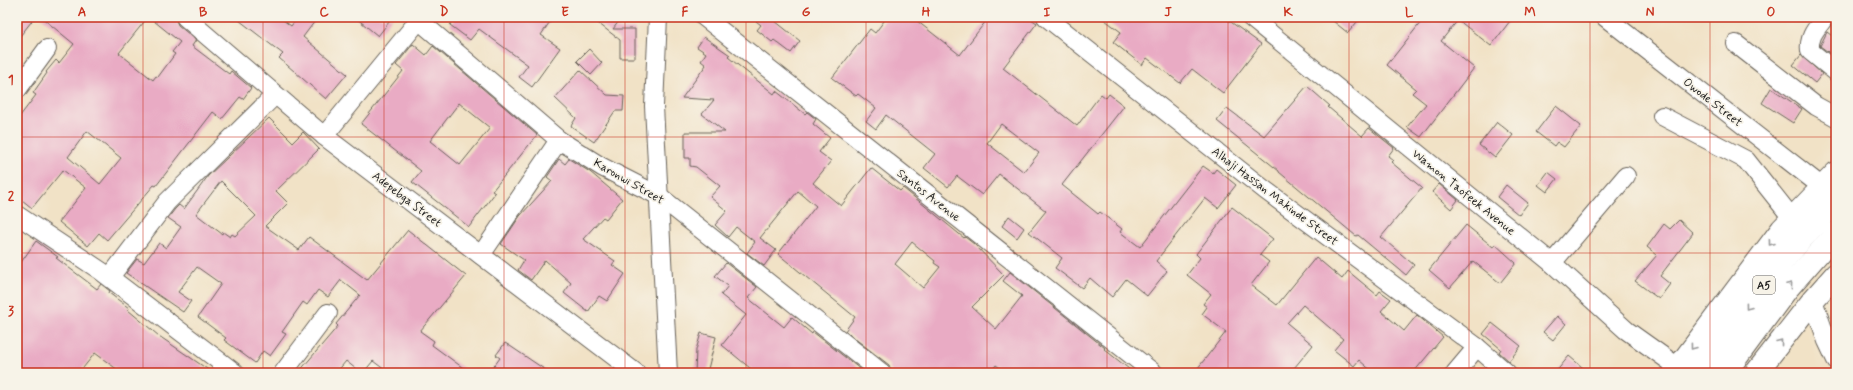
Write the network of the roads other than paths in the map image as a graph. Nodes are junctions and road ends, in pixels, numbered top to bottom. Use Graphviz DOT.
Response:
graph roads {
  1 [pos="185,17"];
  2 [pos="658,17"];
  3 [pos="704,17"];
  4 [pos="1046,17"];
  5 [pos="1250,17"];
  6 [pos="1605,17"];
  7 [pos="1825,17"];
  8 [pos="417,19"];
  9 [pos="1736,44"];
  10 [pos="47,49"];
  11 [pos="1836,72"];
  12 [pos="17,90"];
  13 [pos="275,95"];
  14 [pos="1662,116"];
  15 [pos="1836,117"];
  16 [pos="324,136"];
  17 [pos="559,140"];
  18 [pos="1836,159"];
  19 [pos="1626,176"];
  20 [pos="1829,180"];
  21 [pos="659,196"];
  22 [pos="1836,203"];
  23 [pos="17,215"];
  24 [pos="1792,218"];
  25 [pos="1836,233"];
  26 [pos="481,255"];
  27 [pos="1552,263"];
  28 [pos="1836,274"];
  29 [pos="110,277"];
  30 [pos="1813,300"];
  31 [pos="328,314"];
  32 [pos="1832,340"];
  33 [pos="1477,347"];
  34 [pos="1836,360"];
  35 [pos="1676,370"];
  36 [pos="235,373"];
  37 [pos="283,373"];
  38 [pos="636,373"];
  39 [pos="668,373"];
  40 [pos="882,373"];
  41 [pos="1154,373"];
  42 [pos="1454,373"];
  43 [pos="1507,373"];
  44 [pos="1700,373"];
  45 [pos="1725,373"];
  46 [pos="1756,373"];
  1 -- 13 [label="street, Adepebga Street"];
  2 -- 21 [label="street"];
  3 -- 41 [label="street, Santos Avenue"];
  4 -- 33 [label="street, Alhaji Hassan Makinde Street"];
  5 -- 27 [label="street, Wamon Taofeek Avenue"];
  6 -- 20 [label="street, Owode Street"];
  7 -- 11 [label="street"];
  8 -- 16 [label="street"];
  8 -- 17 [label="street, Karonwi Street"];
  9 -- 15 [label="street"];
  10 -- 12 [label="street"];
  13 -- 16 [label="street, Adepebga Street"];
  13 -- 29 [label="street"];
  14 -- 24 [label="street"];
  16 -- 26 [label="street, Adepebga Street"];
  17 -- 21 [label="street, Karonwi Street"];
  17 -- 26 [label="street"];
  18 -- 20 [label="main road"];
  19 -- 27 [label="street"];
  20 -- 24 [label="main road"];
  21 -- 39 [label="street"];
  21 -- 40 [label="street, Karonwi Street"];
  22 -- 44 [label="main road, A5, one-way"];
  23 -- 29 [label="street"];
  24 -- 35 [label="main road, one-way"];
  45 -- 25 [label="main road, A5, one-way"];
  26 -- 38 [label="street, Adepebga Street"];
  27 -- 35 [label="street, Wamon Taofeek Avenue"];
  28 -- 30 [label="main road"];
  29 -- 36 [label="street"];
  30 -- 32 [label="street"];
  46 -- 30 [label="main road, one-way"];
  31 -- 37 [label="street"];
  32 -- 34 [label="street"];
  33 -- 42 [label="street"];
  33 -- 43 [label="street, Alhaji Hassan Makinde Street"];
}
